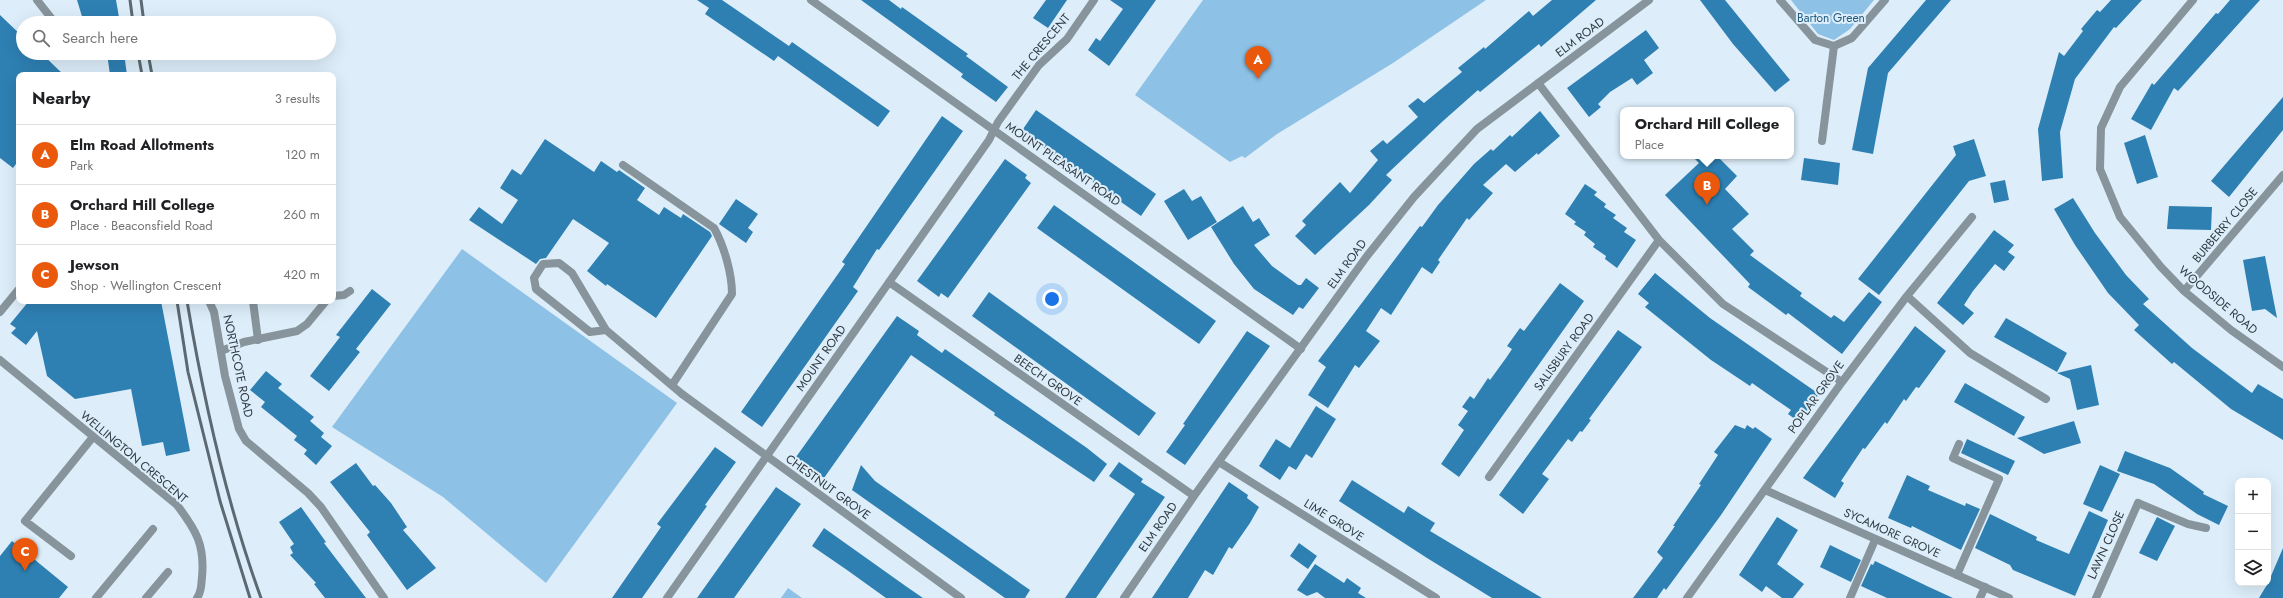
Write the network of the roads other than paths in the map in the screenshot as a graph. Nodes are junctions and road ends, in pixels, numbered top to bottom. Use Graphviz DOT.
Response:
graph roads {
  1 [pos="37,0"];
  2 [pos="810,0"];
  3 [pos="1094,0"];
  4 [pos="1649,0"];
  5 [pos="1780,0"];
  6 [pos="1885,0"];
  7 [pos="2193,0"];
  8 [pos="50,16"];
  9 [pos="1834,46"];
  10 [pos="1538,84"];
  11 [pos="994,130"];
  12 [pos="1822,141"];
  13 [pos="623,165"];
  14 [pos="2283,175"];
  15 [pos="1972,217"];
  16 [pos="1659,240"];
  17 [pos="889,282"];
  18 [pos="350,291"];
  19 [pos="2184,291"];
  20 [pos="16,293"];
  21 [pos="336,296"];
  22 [pos="1907,296"];
  23 [pos="210,304"];
  24 [pos="253,304"];
  25 [pos="324,304"];
  26 [pos="0,312"];
  27 [pos="606,330"];
  28 [pos="258,340"];
  29 [pos="1301,348"];
  30 [pos="221,351"];
  31 [pos="0,360"];
  32 [pos="2283,368"];
  33 [pos="1842,382"];
  34 [pos="672,385"];
  35 [pos="2046,399"];
  36 [pos="93,437"];
  37 [pos="1959,444"];
  38 [pos="767,456"];
  39 [pos="1219,462"];
  40 [pos="1489,477"];
  41 [pos="1765,490"];
  42 [pos="1194,496"];
  43 [pos="2206,528"];
  44 [pos="153,529"];
  45 [pos="1875,540"];
  46 [pos="70,556"];
  47 [pos="168,572"];
  48 [pos="1957,575"];
  49 [pos="1986,587"];
  50 [pos="96,598"];
  51 [pos="146,598"];
  52 [pos="197,598"];
  53 [pos="384,598"];
  54 [pos="667,598"];
  55 [pos="961,598"];
  56 [pos="1124,598"];
  57 [pos="1436,598"];
  58 [pos="1687,598"];
  59 [pos="1850,598"];
  60 [pos="1980,598"];
  61 [pos="2009,598"];
  62 [pos="2096,598"];
  1 -- 8 [label="street"];
  2 -- 11 [label="street, MOUNT PLEASANT ROAD"];
  3 -- 11 [label="street, THE CRESCENT"];
  4 -- 10 [label="street, ELM ROAD"];
  5 -- 9 [label="street"];
  6 -- 9 [label="street"];
  7 -- 19 [label="street, WOODSIDE ROAD"];
  9 -- 12 [label="street"];
  10 -- 16 [label="street"];
  10 -- 29 [label="street, ELM ROAD"];
  11 -- 17 [label="street, MOUNT ROAD"];
  11 -- 29 [label="street, MOUNT PLEASANT ROAD"];
  13 -- 34 [label="street"];
  14 -- 19 [label="street, BURBERRY CLOSE"];
  15 -- 22 [label="street, POPLAR GROVE"];
  16 -- 33 [label="street"];
  16 -- 40 [label="street, SALISBURY ROAD"];
  17 -- 38 [label="street, MOUNT ROAD"];
  17 -- 42 [label="street, BEECH GROVE"];
  18 -- 21 [label="street"];
  19 -- 32 [label="street, WOODSIDE ROAD"];
  20 -- 26 [label="street"];
  22 -- 33 [label="street, POPLAR GROVE"];
  22 -- 35 [label="street"];
  23 -- 30 [label="street, NORTHCOTE ROAD"];
  24 -- 28 [label="street"];
  25 -- 28 [label="street"];
  27 -- 27 [label="street, CHESTNUT GROVE"];
  27 -- 34 [label="street, CHESTNUT GROVE"];
  28 -- 30 [label="street"];
  29 -- 39 [label="street, ELM ROAD"];
  30 -- 53 [label="street, NORTHCOTE ROAD"];
  31 -- 36 [label="street, WELLINGTON CRESCENT"];
  33 -- 41 [label="street, POPLAR GROVE"];
  34 -- 38 [label="street, CHESTNUT GROVE"];
  36 -- 46 [label="street"];
  36 -- 52 [label="street, WELLINGTON CRESCENT"];
  37 -- 48 [label="street"];
  38 -- 54 [label="street, MOUNT ROAD"];
  38 -- 55 [label="street, CHESTNUT GROVE"];
  39 -- 42 [label="street, ELM ROAD"];
  39 -- 57 [label="street, LIME GROVE"];
  41 -- 45 [label="street, SYCAMORE GROVE"];
  41 -- 58 [label="street, POPLAR GROVE"];
  42 -- 56 [label="street, ELM ROAD"];
  43 -- 62 [label="street, LAWN CLOSE"];
  44 -- 50 [label="street"];
  45 -- 48 [label="street, SYCAMORE GROVE"];
  45 -- 59 [label="street"];
  47 -- 51 [label="street"];
  48 -- 49 [label="street, SYCAMORE GROVE"];
  49 -- 60 [label="street"];
  49 -- 61 [label="street, SYCAMORE GROVE"];
}
